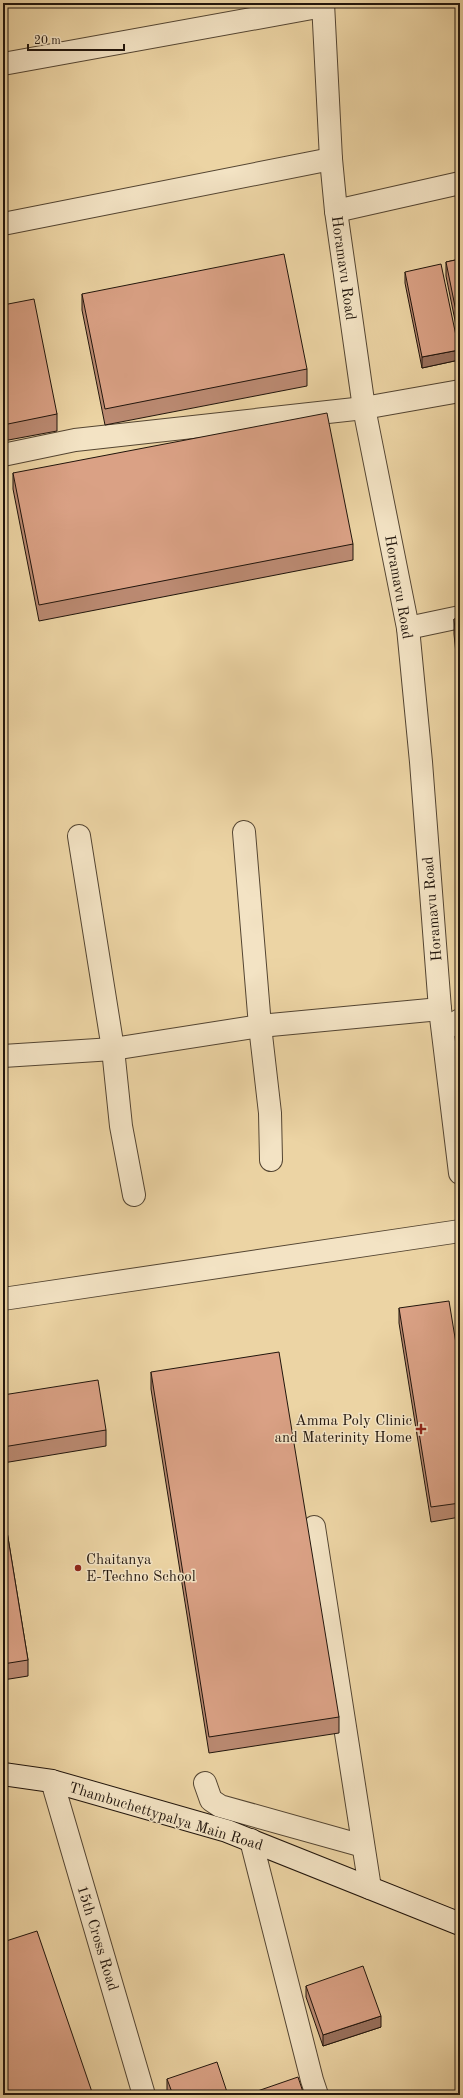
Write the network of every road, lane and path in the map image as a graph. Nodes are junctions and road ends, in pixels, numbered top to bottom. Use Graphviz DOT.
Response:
graph roads {
  1 [pos="323,4"];
  2 [pos="3,64"];
  3 [pos="331,159"];
  4 [pos="460,183"];
  5 [pos="336,211"];
  6 [pos="3,224"];
  7 [pos="460,391"];
  8 [pos="364,408"];
  9 [pos="3,455"];
  10 [pos="460,617"];
  11 [pos="408,628"];
  12 [pos="244,832"];
  13 [pos="79,836"];
  14 [pos="440,1008"];
  15 [pos="451,1025"];
  16 [pos="260,1026"];
  17 [pos="113,1049"];
  18 [pos="3,1056"];
  19 [pos="271,1160"];
  20 [pos="460,1173"];
  21 [pos="134,1195"];
  22 [pos="460,1231"];
  23 [pos="3,1299"];
  24 [pos="314,1527"];
  25 [pos="3,1774"];
  26 [pos="52,1781"];
  27 [pos="205,1783"];
  28 [pos="251,1840"];
  29 [pos="363,1846"];
  30 [pos="370,1888"];
  31 [pos="460,1924"];
  32 [pos="144,2095"];
  33 [pos="317,2095"];
  1 -- 2 [label="street"];
  1 -- 3 [label="street, Horamavu Road"];
  3 -- 5 [label="street, Horamavu Road"];
  3 -- 6 [label="street"];
  4 -- 5 [label="street"];
  5 -- 8 [label="street, Horamavu Road"];
  7 -- 8 [label="street"];
  8 -- 9 [label="street"];
  8 -- 11 [label="street, Horamavu Road"];
  10 -- 11 [label="street"];
  11 -- 14 [label="street, Horamavu Road"];
  12 -- 16 [label="street"];
  13 -- 17 [label="street"];
  14 -- 15 [label="street, Horamavu Road"];
  14 -- 16 [label="street"];
  15 -- 20 [label="street, Horamavu Road"];
  16 -- 17 [label="street"];
  16 -- 19 [label="street"];
  17 -- 18 [label="street"];
  17 -- 21 [label="street"];
  22 -- 23 [label="street"];
  24 -- 29 [label="street"];
  25 -- 26 [label="street, Thambuchettypalya Main Road"];
  26 -- 28 [label="street, Thambuchettypalya Main Road"];
  26 -- 32 [label="street, 15th Cross Road"];
  27 -- 29 [label="street"];
  28 -- 30 [label="street, Thambuchettypalya Main Road"];
  28 -- 33 [label="street"];
  29 -- 30 [label="street"];
  30 -- 31 [label="street, Thambuchettypalya Main Road"];
}
